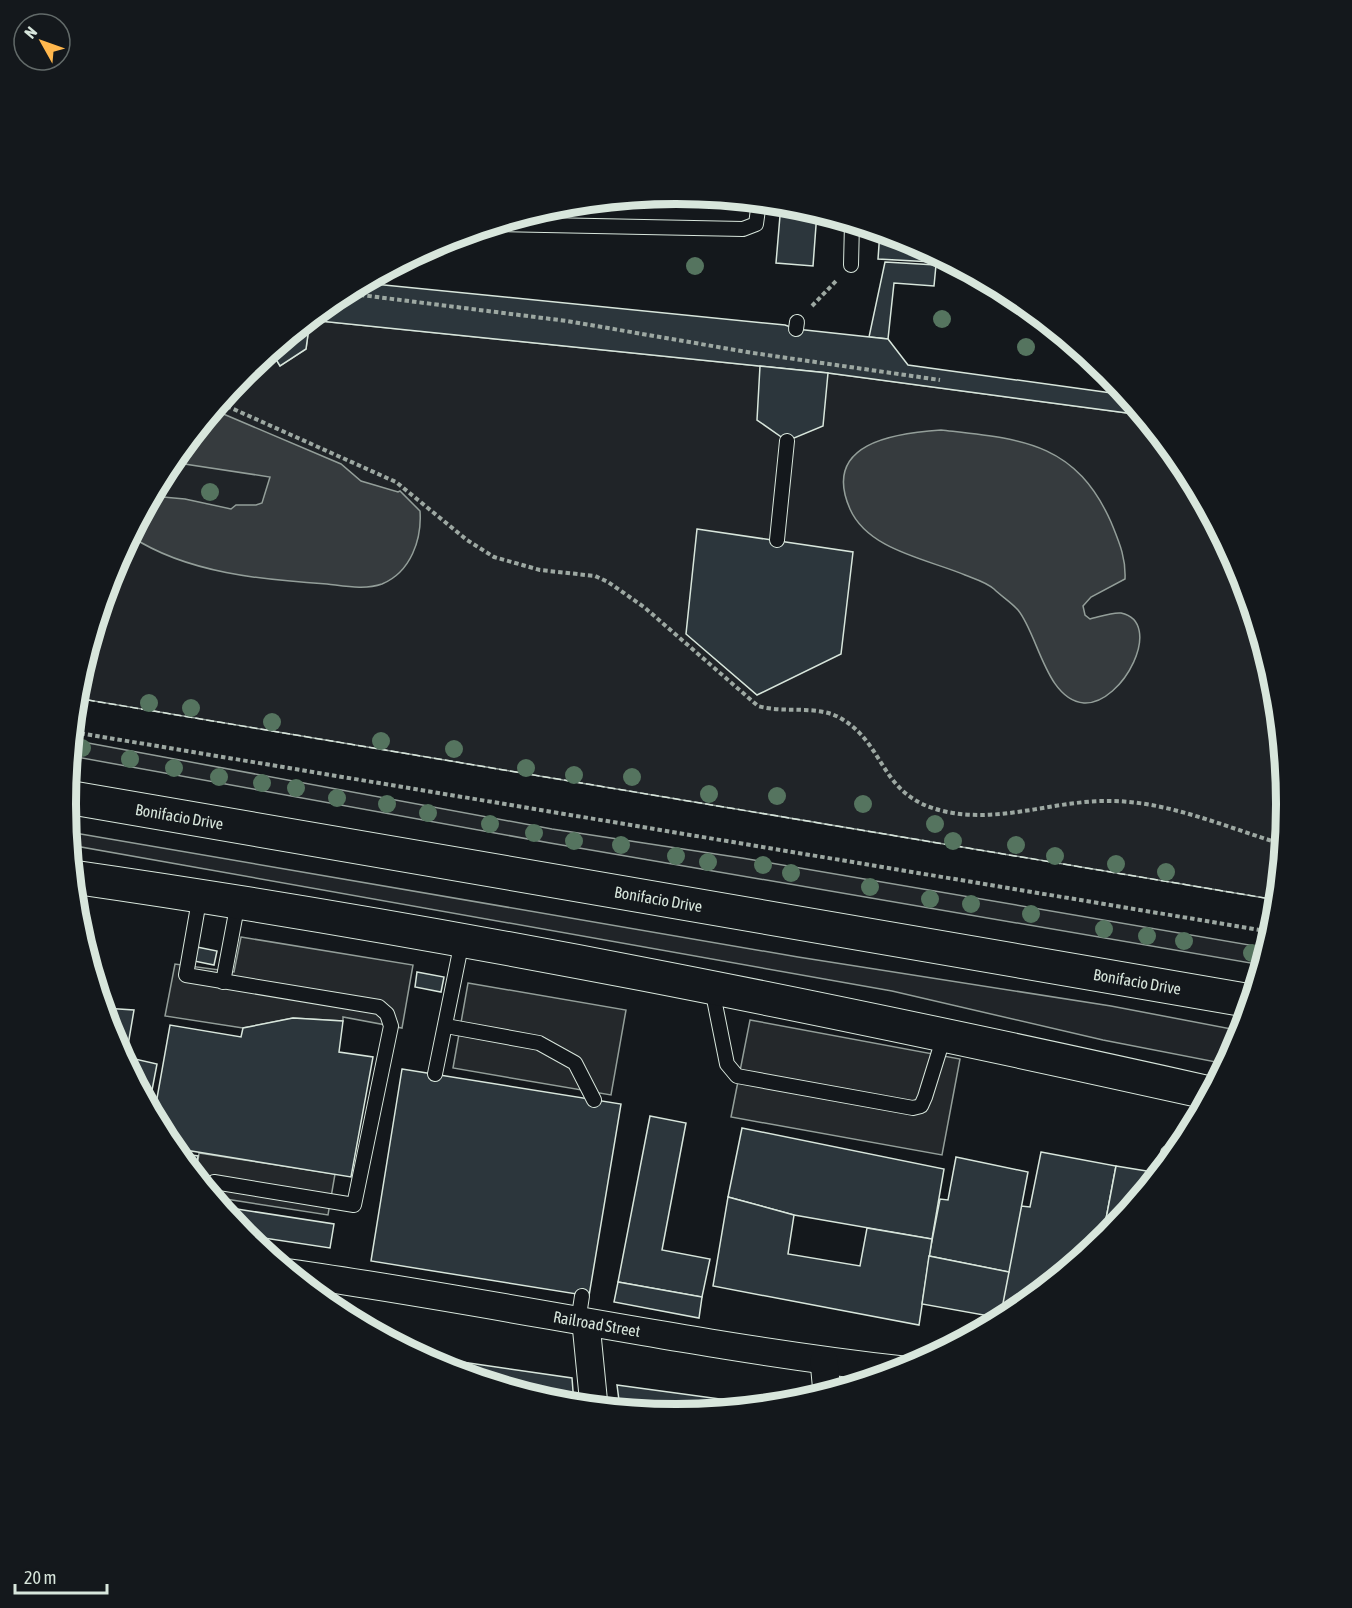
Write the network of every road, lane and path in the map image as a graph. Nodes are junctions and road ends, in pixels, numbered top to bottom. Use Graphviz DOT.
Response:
graph roads {
  1 [pos="758,211"];
  2 [pos="535,222"];
  3 [pos="852,231"];
  4 [pos="851,265"];
  5 [pos="360,295"];
  6 [pos="796,326"];
  7 [pos="940,380"];
  8 [pos="227,406"];
  9 [pos="788,441"];
  10 [pos="777,540"];
  11 [pos="81,733"];
  12 [pos="76,799"];
  13 [pos="1274,842"];
  14 [pos="82,878"];
  15 [pos="200,895"];
  16 [pos="238,902"];
  17 [pos="1262,930"];
  18 [pos="462,940"];
  19 [pos="223,982"];
  20 [pos="711,986"];
  21 [pos="1243,1000"];
  22 [pos="446,1026"];
  23 [pos="944,1034"];
  24 [pos="435,1074"];
  25 [pos="1202,1091"];
  26 [pos="594,1100"];
  27 [pos="212,1183"];
  28 [pos="310,1279"];
  29 [pos="582,1314"];
  30 [pos="824,1361"];
  31 [pos="881,1367"];
  32 [pos="826,1384"];
  33 [pos="593,1397"];
  1 -- 2 [label="lane"];
  3 -- 4 [label="lane"];
  4 -- 6 [label="path"];
  5 -- 7 [label="path"];
  8 -- 13 [label="path"];
  9 -- 10 [label="lane"];
  11 -- 17 [label="path"];
  12 -- 21 [label="highway, Bonifacio Drive"];
  14 -- 15 [label="highway"];
  15 -- 16 [label="highway"];
  15 -- 19 [label="lane"];
  16 -- 18 [label="highway"];
  16 -- 19 [label="lane"];
  18 -- 20 [label="highway"];
  18 -- 22 [label="lane"];
  19 -- 27 [label="lane"];
  20 -- 23 [label="highway"];
  20 -- 23 [label="lane"];
  22 -- 24 [label="lane"];
  22 -- 26 [label="lane"];
  23 -- 25 [label="highway"];
  28 -- 29 [label="street, Railroad Street"];
  29 -- 30 [label="street, Railroad Street"];
  29 -- 33 [label="street"];
  30 -- 31 [label="street, Railroad Street"];
  30 -- 32 [label="street"];
}
